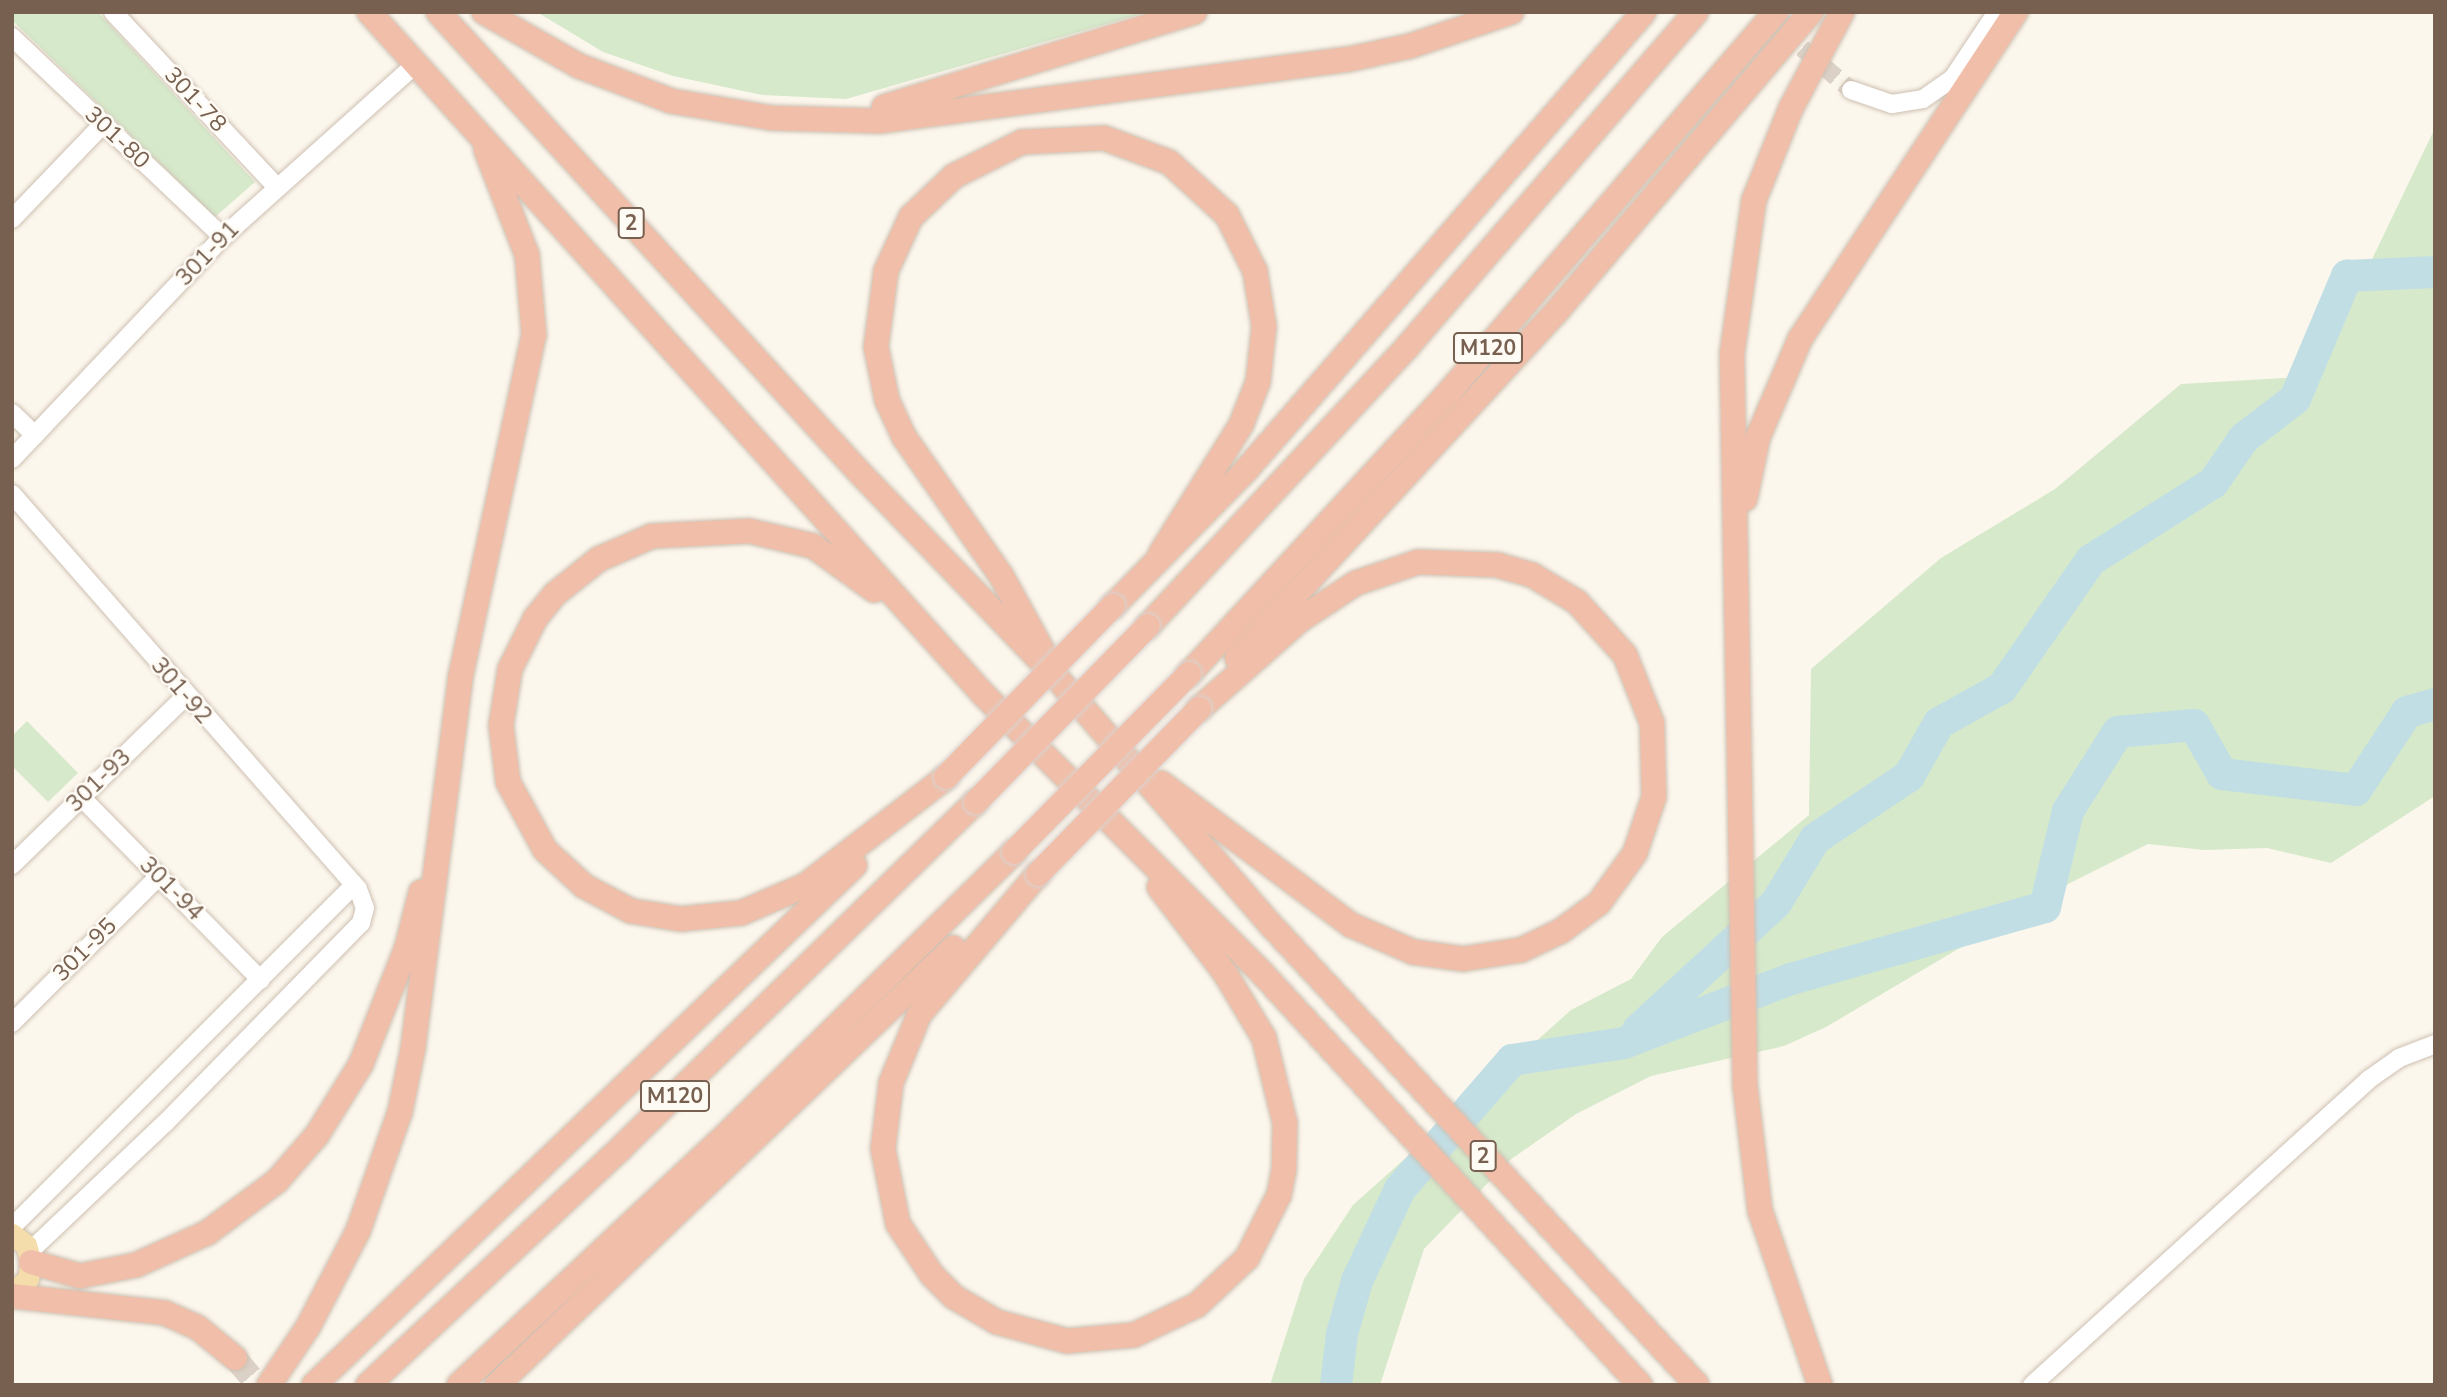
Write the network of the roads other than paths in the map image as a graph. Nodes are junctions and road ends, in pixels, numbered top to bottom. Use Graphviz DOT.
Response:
graph roads {
  1 [pos="113,12"];
  2 [pos="369,12"];
  3 [pos="438,12"];
  4 [pos="484,12"];
  5 [pos="1195,12"];
  6 [pos="1511,12"];
  7 [pos="1644,12"];
  8 [pos="1696,12"];
  9 [pos="1776,12"];
  10 [pos="1811,12"];
  11 [pos="1842,12"];
  12 [pos="1997,12"];
  13 [pos="2016,12"];
  14 [pos="12,37"];
  15 [pos="417,63"];
  16 [pos="1851,90"];
  17 [pos="807,120"];
  18 [pos="102,125"];
  19 [pos="474,125"];
  20 [pos="276,187"];
  21 [pos="12,219"];
  22 [pos="223,237"];
  23 [pos="12,413"];
  24 [pos="35,435"];
  25 [pos="12,459"];
  26 [pos="12,494"];
  27 [pos="1161,553"];
  28 [pos="1738,587"];
  29 [pos="1056,677"];
  30 [pos="984,694"];
  31 [pos="185,696"];
  32 [pos="1199,709"];
  33 [pos="451,744"];
  34 [pos="1122,753"];
  35 [pos="946,778"];
  36 [pos="1081,792"];
  37 [pos="82,798"];
  38 [pos="12,865"];
  39 [pos="1038,874"];
  40 [pos="159,877"];
  41 [pos="354,885"];
  42 [pos="261,979"];
  43 [pos="12,1023"];
  44 [pos="2435,1044"];
  45 [pos="12,1227"];
  46 [pos="12,1234"];
  47 [pos="30,1257"];
  48 [pos="12,1294"];
  49 [pos="235,1358"];
  50 [pos="269,1385"];
  51 [pos="314,1385"];
  52 [pos="368,1385"];
  53 [pos="459,1385"];
  54 [pos="497,1385"];
  55 [pos="1640,1385"];
  56 [pos="1697,1385"];
  57 [pos="1820,1385"];
  58 [pos="2032,1385"];
  1 -- 20 [label="street, 301-78"];
  2 -- 15 [label="highway, 2"];
  3 -- 29 [label="highway, 2"];
  4 -- 17 [label="highway"];
  5 -- 17 [label="highway"];
  6 -- 17 [label="highway"];
  7 -- 27 [label="highway"];
  8 -- 52 [label="highway, M120, bridge"];
  9 -- 53 [label="highway, M120, bridge"];
  10 -- 32 [label="highway"];
  11 -- 28 [label="highway"];
  12 -- 16 [label="street"];
  13 -- 28 [label="highway"];
  14 -- 18 [label="street, 301-80"];
  15 -- 19 [label="highway, 2"];
  15 -- 20 [label="street, 301-91"];
  18 -- 21 [label="street"];
  18 -- 22 [label="street, 301-80"];
  19 -- 30 [label="highway, 2"];
  19 -- 33 [label="highway"];
  20 -- 22 [label="street, 301-91"];
  22 -- 24 [label="street, 301-91"];
  23 -- 24 [label="street"];
  24 -- 25 [label="street, 301-91"];
  26 -- 31 [label="street, 301-92"];
  27 -- 29 [label="highway"];
  27 -- 35 [label="highway, bridge"];
  28 -- 57 [label="highway"];
  29 -- 34 [label="highway, 2"];
  30 -- 35 [label="highway"];
  30 -- 36 [label="highway, 2"];
  31 -- 37 [label="street, 301-93"];
  31 -- 41 [label="street, 301-92"];
  32 -- 34 [label="highway"];
  32 -- 39 [label="highway, bridge"];
  33 -- 47 [label="highway"];
  33 -- 50 [label="highway"];
  34 -- 56 [label="highway, 2"];
  35 -- 51 [label="highway"];
  36 -- 39 [label="highway"];
  36 -- 55 [label="highway, 2"];
  37 -- 38 [label="street, 301-93"];
  37 -- 40 [label="street, 301-94"];
  39 -- 54 [label="highway"];
  40 -- 42 [label="street, 301-94"];
  40 -- 43 [label="street, 301-95"];
  41 -- 42 [label="street"];
  41 -- 47 [label="street"];
  42 -- 45 [label="street"];
  44 -- 58 [label="street"];
  46 -- 47 [label="main road"];
  47 -- 48 [label="main road"];
  48 -- 49 [label="highway"];
}
